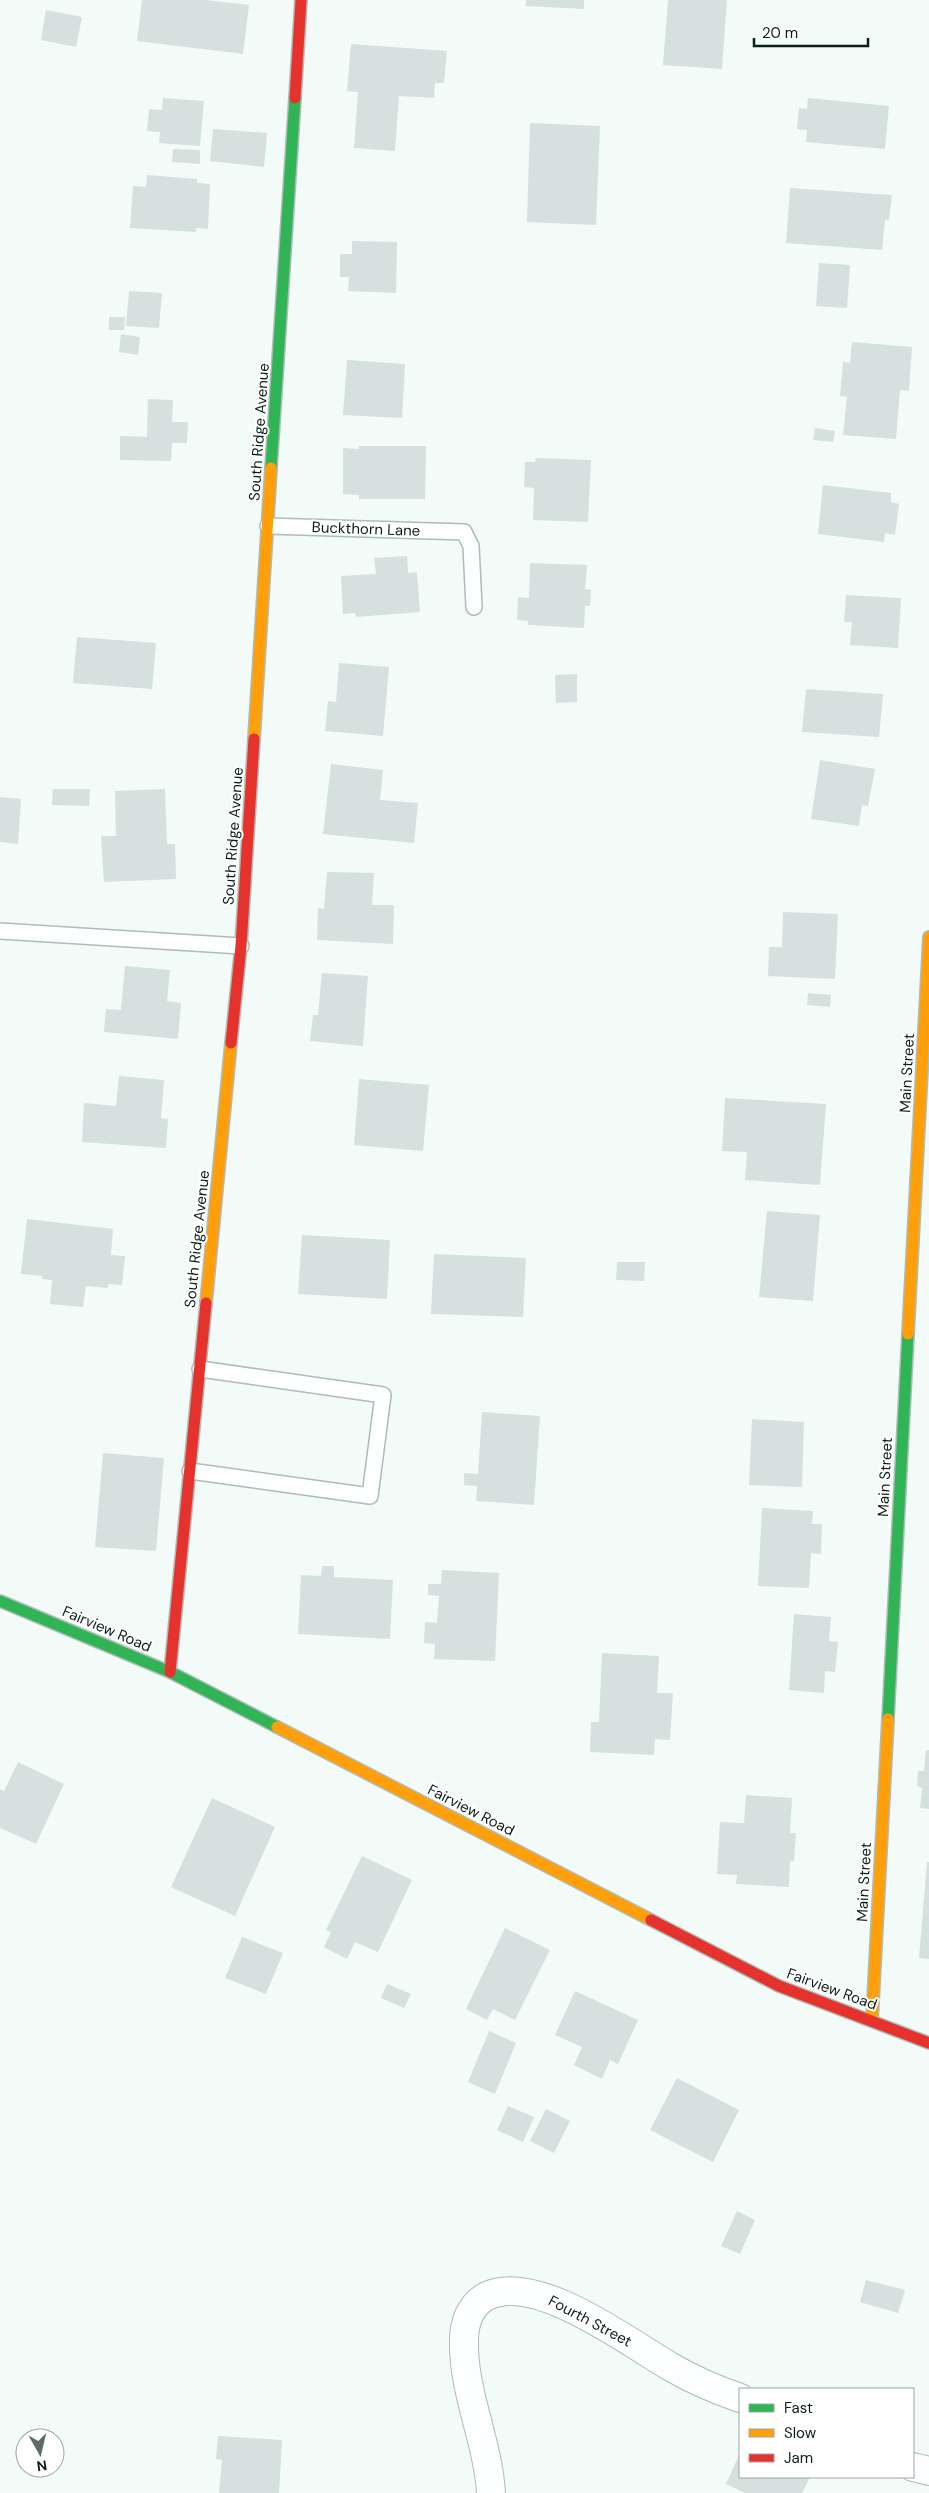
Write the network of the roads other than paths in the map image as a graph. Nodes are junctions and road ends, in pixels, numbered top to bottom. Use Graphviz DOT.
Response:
graph roads {
  1 [pos="301,0"];
  2 [pos="268,526"];
  3 [pos="474,607"];
  4 [pos="0,931"];
  5 [pos="929,937"];
  6 [pos="241,946"];
  7 [pos="200,1369"];
  8 [pos="190,1471"];
  9 [pos="0,1601"];
  10 [pos="170,1672"];
  11 [pos="872,2020"];
  12 [pos="929,2043"];
  13 [pos="739,2398"];
  14 [pos="914,2467"];
  15 [pos="929,2471"];
  16 [pos="491,2493"];
  1 -- 2 [label="street, South Ridge Avenue"];
  2 -- 3 [label="lane, Buckthorn Lane"];
  2 -- 6 [label="street, South Ridge Avenue"];
  4 -- 6 [label="lane"];
  5 -- 11 [label="street, Main Street"];
  6 -- 7 [label="street, South Ridge Avenue"];
  7 -- 8 [label="street, South Ridge Avenue"];
  7 -- 8 [label="lane"];
  8 -- 10 [label="street, South Ridge Avenue"];
  9 -- 10 [label="street, Fairview Road"];
  10 -- 11 [label="street, Fairview Road"];
  11 -- 12 [label="street, Fairview Road"];
  13 -- 16 [label="street, Fourth Street"];
  14 -- 15 [label="street"];
}
